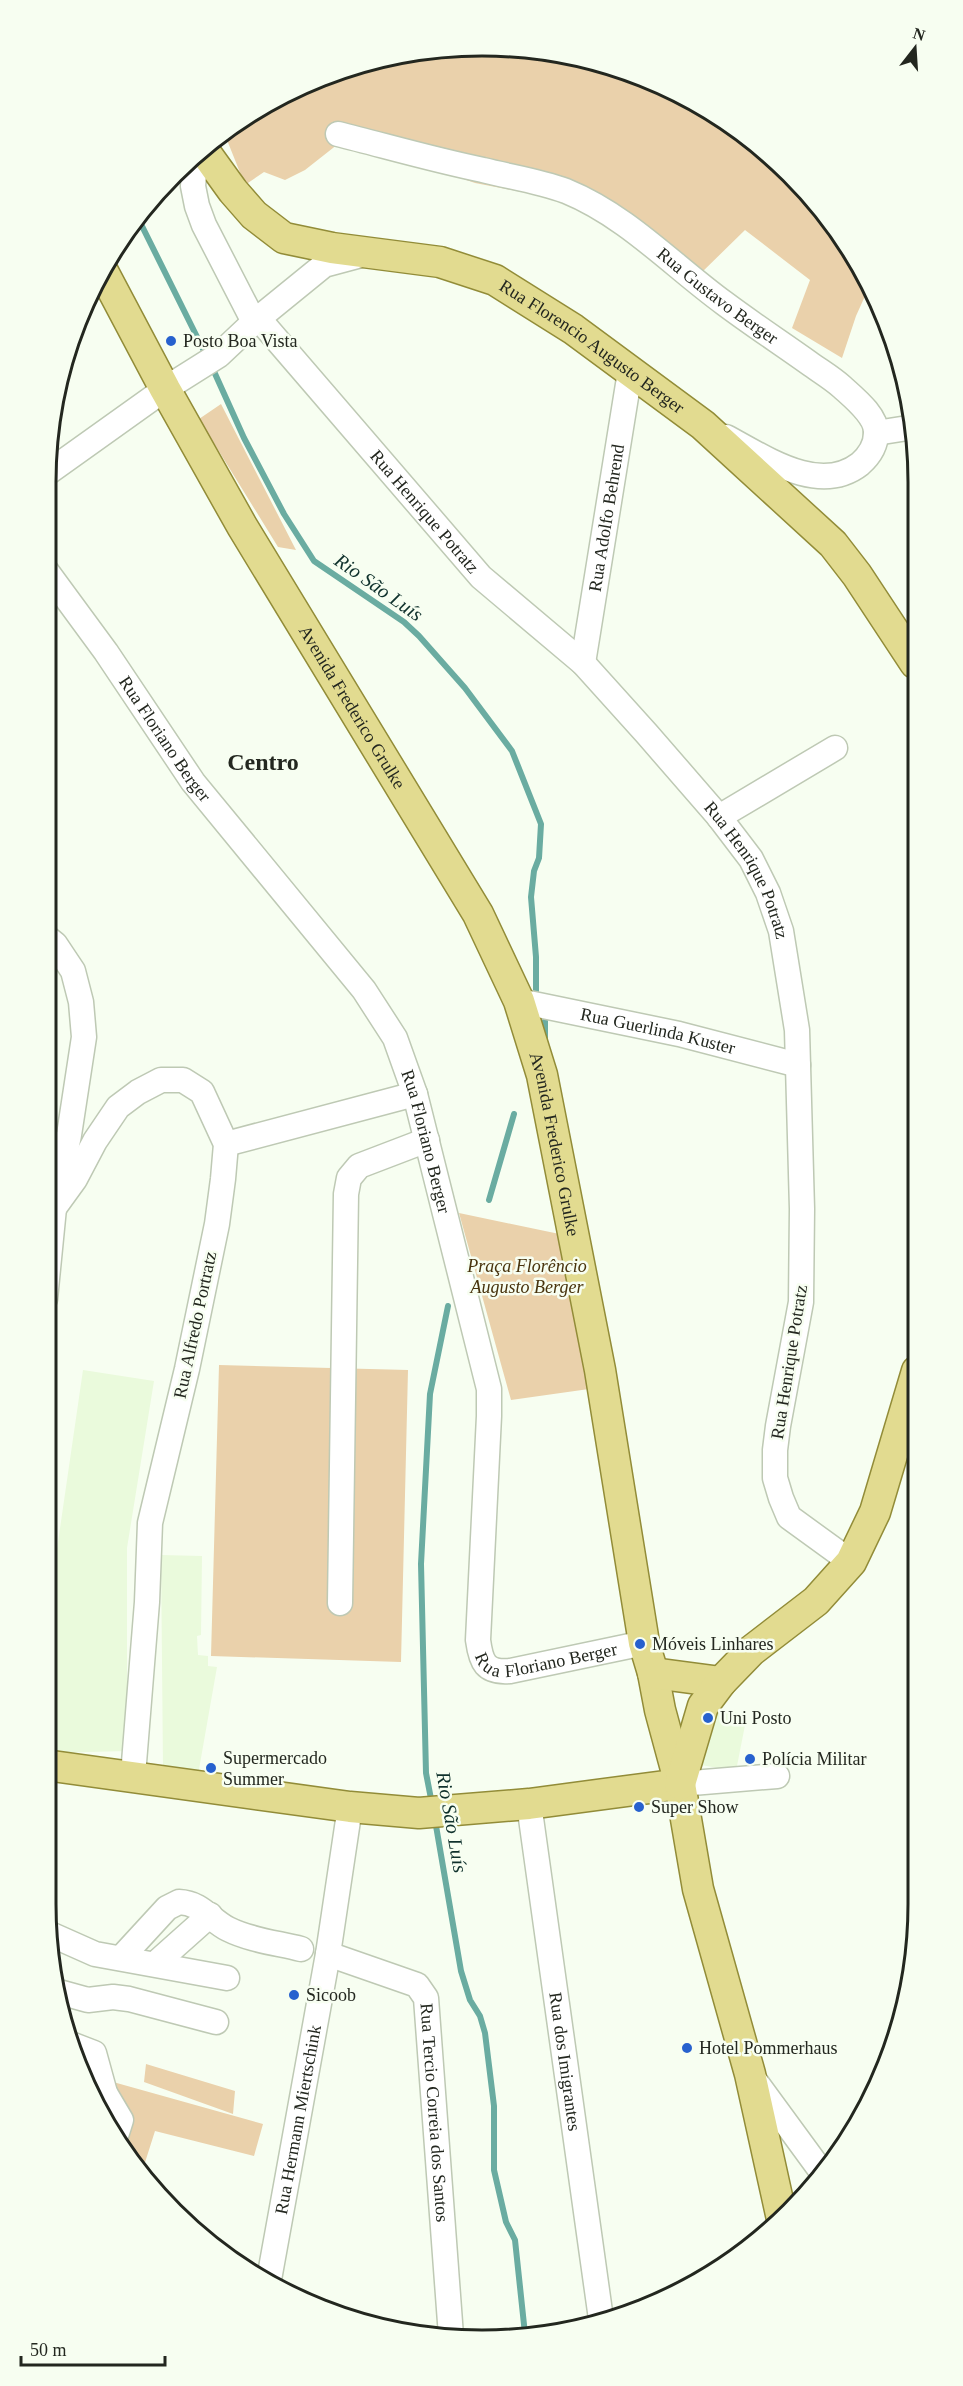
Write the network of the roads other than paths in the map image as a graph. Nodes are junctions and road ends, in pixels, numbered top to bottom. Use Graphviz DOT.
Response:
graph roads {
  1 [pos="338,134"];
  2 [pos="208,156"];
  3 [pos="195,167"];
  4 [pos="373,252"];
  5 [pos="108,278"];
  6 [pos="257,321"];
  7 [pos="630,372"];
  8 [pos="177,382"];
  9 [pos="703,425"];
  10 [pos="904,428"];
  11 [pos="876,432"];
  12 [pos="56,467"];
  13 [pos="56,584"];
  14 [pos="908,652"];
  15 [pos="583,663"];
  16 [pos="835,748"];
  17 [pos="719,817"];
  18 [pos="56,946"];
  19 [pos="519,1001"];
  20 [pos="798,1065"];
  21 [pos="415,1094"];
  22 [pos="427,1140"];
  23 [pos="226,1144"];
  24 [pos="56,1198"];
  25 [pos="56,1205"];
  26 [pos="908,1401"];
  27 [pos="851,1562"];
  28 [pos="340,1603"];
  29 [pos="644,1643"];
  30 [pos="653,1672"];
  31 [pos="721,1683"];
  32 [pos="56,1766"];
  33 [pos="133,1775"];
  34 [pos="777,1776"];
  35 [pos="680,1784"];
  36 [pos="529,1804"];
  37 [pos="350,1807"];
  38 [pos="210,1914"];
  39 [pos="57,1937"];
  40 [pos="301,1949"];
  41 [pos="328,1954"];
  42 [pos="121,1958"];
  43 [pos="155,1964"];
  44 [pos="227,1977"];
  45 [pos="65,1994"];
  46 [pos="216,2022"];
  47 [pos="81,2048"];
  48 [pos="750,2074"];
  49 [pos="98,2092"];
  50 [pos="104,2103"];
  51 [pos="119,2127"];
  52 [pos="817,2166"];
  53 [pos="780,2209"];
  54 [pos="267,2272"];
  55 [pos="600,2313"];
  56 [pos="451,2330"];
  1 -- 11 [label="street, Rua Gustavo Berger"];
  2 -- 4 [label="main road, Rua Florencio Augusto Berger"];
  3 -- 6 [label="street, Rua Henrique Potratz"];
  4 -- 6 [label="street"];
  4 -- 7 [label="main road, Rua Florencio Augusto Berger"];
  5 -- 8 [label="main road, Avenida Frederico Grulke"];
  6 -- 8 [label="street"];
  6 -- 15 [label="street, Rua Henrique Potratz"];
  7 -- 9 [label="main road, Rua Florencio Augusto Berger"];
  7 -- 15 [label="street, Rua Adolfo Behrend"];
  8 -- 12 [label="street"];
  8 -- 19 [label="main road, Avenida Frederico Grulke"];
  9 -- 11 [label="street"];
  9 -- 14 [label="main road, Rua Florencio Augusto Berger"];
  10 -- 11 [label="street"];
  13 -- 21 [label="street, Rua Floriano Berger"];
  15 -- 17 [label="street, Rua Henrique Potratz"];
  16 -- 17 [label="street"];
  17 -- 20 [label="street, Rua Henrique Potratz"];
  18 -- 24 [label="street"];
  19 -- 20 [label="street, Rua Guerlinda Kuster"];
  19 -- 29 [label="main road, Avenida Frederico Grulke"];
  20 -- 27 [label="street, Rua Henrique Potratz"];
  21 -- 22 [label="street, Rua Floriano Berger"];
  21 -- 23 [label="street"];
  22 -- 28 [label="street"];
  22 -- 29 [label="street, Rua Floriano Berger"];
  23 -- 25 [label="street"];
  23 -- 33 [label="street, Rua Alfredo Portratz"];
  26 -- 27 [label="main road"];
  27 -- 31 [label="main road"];
  29 -- 30 [label="main road, Avenida Frederico Grulke"];
  30 -- 31 [label="main road"];
  30 -- 35 [label="main road, Avenida Frederico Grulke"];
  31 -- 35 [label="main road"];
  32 -- 33 [label="main road"];
  33 -- 37 [label="main road"];
  34 -- 35 [label="street"];
  35 -- 36 [label="main road"];
  35 -- 48 [label="main road, Avenida Frederico Grulke"];
  36 -- 37 [label="main road"];
  36 -- 55 [label="street, Rua dos Imigrantes"];
  37 -- 41 [label="street, Rua Hermann Miertschink"];
  38 -- 40 [label="street"];
  38 -- 42 [label="street"];
  38 -- 43 [label="street"];
  39 -- 42 [label="street"];
  41 -- 54 [label="street, Rua Hermann Miertschink"];
  41 -- 56 [label="street, Rua Tercio Correia dos Santos"];
  42 -- 43 [label="street"];
  43 -- 44 [label="street"];
  45 -- 46 [label="street"];
  47 -- 49 [label="street"];
  48 -- 52 [label="street"];
  48 -- 53 [label="main road, Avenida Frederico Grulke"];
  50 -- 51 [label="street"];
}
